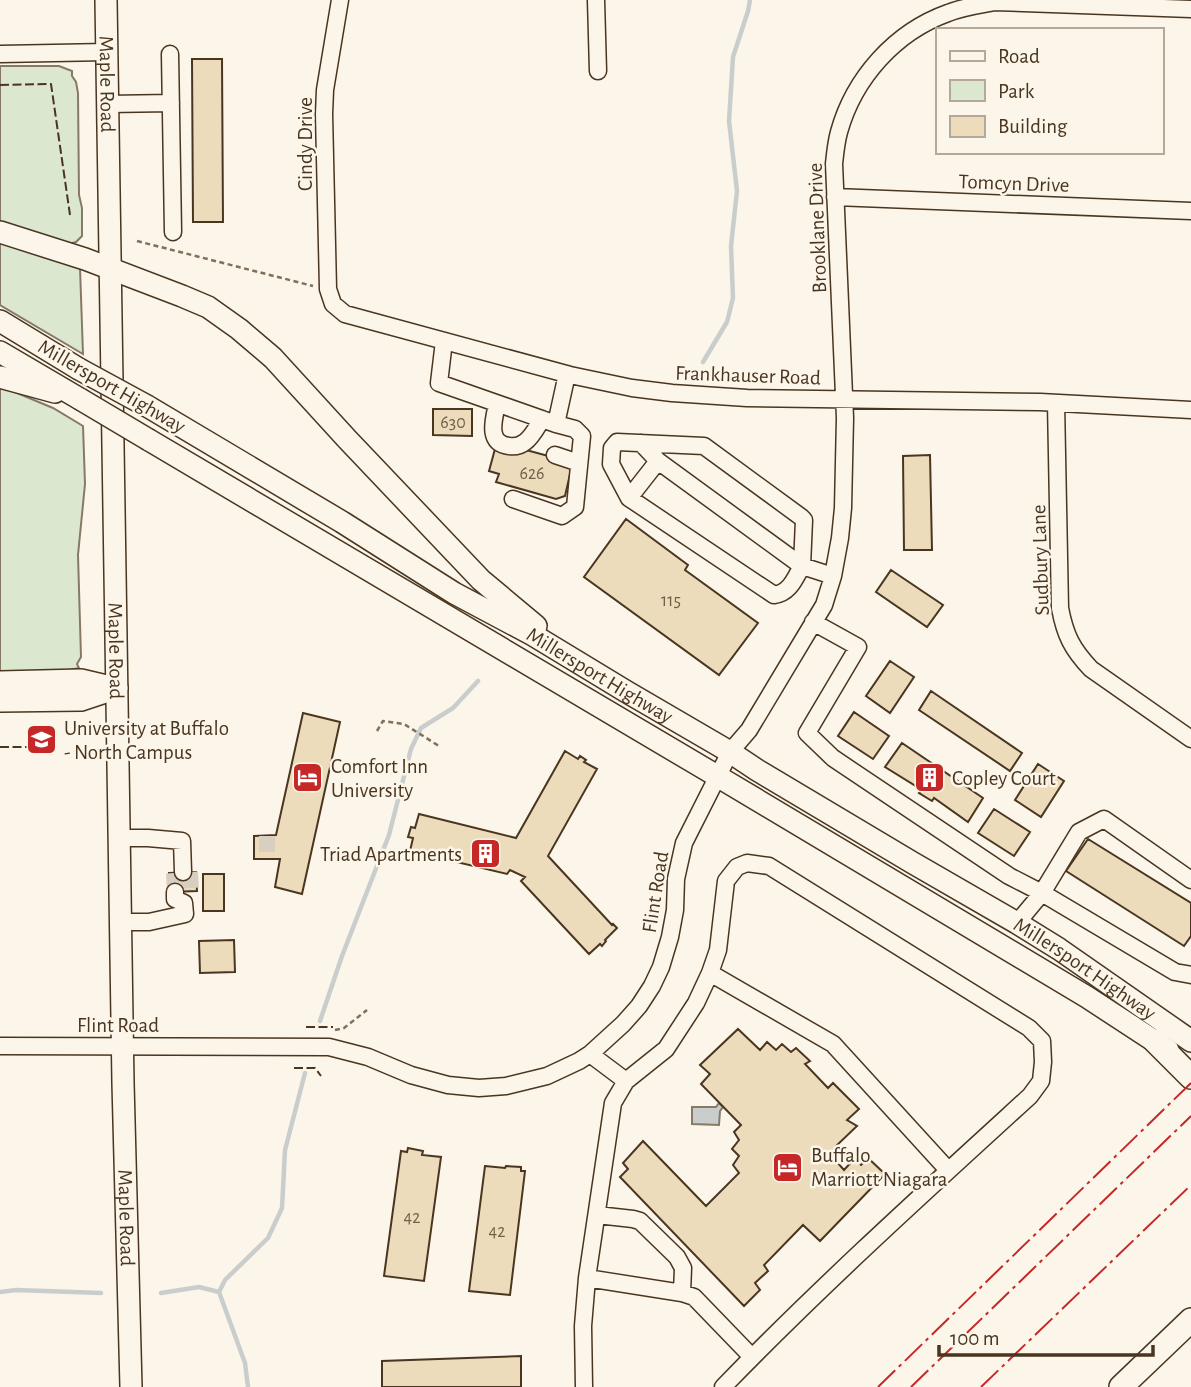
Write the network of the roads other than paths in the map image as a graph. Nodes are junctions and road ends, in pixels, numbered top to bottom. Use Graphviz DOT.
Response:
graph roads {
  1 [pos="106,0"];
  2 [pos="340,0"];
  3 [pos="596,0"];
  4 [pos="1191,9"];
  5 [pos="107,52"];
  6 [pos="0,54"];
  7 [pos="170,54"];
  8 [pos="598,71"];
  9 [pos="171,103"];
  10 [pos="108,104"];
  11 [pos="835,197"];
  12 [pos="1191,211"];
  13 [pos="0,232"];
  14 [pos="173,232"];
  15 [pos="111,270"];
  16 [pos="328,289"];
  17 [pos="0,321"];
  18 [pos="444,341"];
  19 [pos="0,352"];
  20 [pos="567,374"];
  21 [pos="0,377"];
  22 [pos="80,399"];
  23 [pos="844,400"];
  24 [pos="1056,403"];
  25 [pos="497,404"];
  26 [pos="1191,410"];
  27 [pos="549,422"];
  28 [pos="641,443"];
  29 [pos="555,455"];
  30 [pos="658,461"];
  31 [pos="579,463"];
  32 [pos="629,498"];
  33 [pos="513,499"];
  34 [pos="802,566"];
  35 [pos="833,576"];
  36 [pos="813,622"];
  37 [pos="573,659"];
  38 [pos="0,682"];
  39 [pos="117,688"];
  40 [pos="0,701"];
  41 [pos="1191,739"];
  42 [pos="730,752"];
  43 [pos="717,776"];
  44 [pos="119,838"];
  45 [pos="182,869"];
  46 [pos="1191,880"];
  47 [pos="1042,894"];
  48 [pos="183,895"];
  49 [pos="121,922"];
  50 [pos="1017,923"];
  51 [pos="710,973"];
  52 [pos="1191,975"];
  53 [pos="1155,1041"];
  54 [pos="1191,1041"];
  55 [pos="0,1046"];
  56 [pos="122,1046"];
  57 [pos="590,1054"];
  58 [pos="1191,1066"];
  59 [pos="1191,1077"];
  60 [pos="626,1082"];
  61 [pos="948,1170"];
  62 [pos="597,1215"];
  63 [pos="587,1278"];
  64 [pos="682,1293"];
  65 [pos="1191,1321"];
  66 [pos="1191,1338"];
  67 [pos="752,1357"];
  68 [pos="131,1387"];
  69 [pos="584,1387"];
  70 [pos="723,1387"];
  71 [pos="1121,1387"];
  72 [pos="1143,1387"];
  1 -- 5 [label="main road, Maple Road"];
  2 -- 16 [label="street, Cindy Drive"];
  3 -- 8 [label="street"];
  4 -- 11 [label="street, Brooklane Drive"];
  5 -- 6 [label="street"];
  5 -- 10 [label="main road, Maple Road"];
  7 -- 9 [label="street"];
  9 -- 10 [label="street"];
  9 -- 14 [label="street"];
  10 -- 15 [label="main road, Maple Road"];
  11 -- 12 [label="street, Tomcyn Drive"];
  11 -- 23 [label="street, Brooklane Drive"];
  13 -- 15 [label="main road"];
  15 -- 37 [label="main road"];
  15 -- 39 [label="main road, Maple Road"];
  16 -- 18 [label="street, Frankhauser Road"];
  17 -- 37 [label="main road, Millersport Highway, bridge"];
  18 -- 20 [label="street, Frankhauser Road"];
  18 -- 25 [label="street"];
  19 -- 22 [label="main road, Millersport Highway"];
  20 -- 23 [label="street, Frankhauser Road"];
  20 -- 27 [label="street"];
  21 -- 22 [label="main road"];
  22 -- 43 [label="main road, Millersport Highway, bridge"];
  23 -- 24 [label="street, Frankhauser Road"];
  23 -- 35 [label="street, Flint Road"];
  24 -- 26 [label="street, Frankhauser Road"];
  24 -- 41 [label="street, Sudbury Lane"];
  25 -- 27 [label="street"];
  25 -- 27 [label="street"];
  27 -- 31 [label="street"];
  28 -- 30 [label="street"];
  28 -- 32 [label="street"];
  28 -- 34 [label="street"];
  29 -- 31 [label="street"];
  30 -- 32 [label="street"];
  30 -- 34 [label="street"];
  31 -- 33 [label="street"];
  32 -- 34 [label="street"];
  34 -- 35 [label="street"];
  35 -- 36 [label="street, Flint Road"];
  36 -- 42 [label="street, Flint Road"];
  36 -- 47 [label="street"];
  37 -- 42 [label="main road, Millersport Highway"];
  38 -- 39 [label="main road"];
  39 -- 40 [label="main road"];
  39 -- 44 [label="main road, Maple Road"];
  42 -- 43 [label="street, Flint Road"];
  42 -- 50 [label="main road, Millersport Highway"];
  43 -- 53 [label="main road, Millersport Highway"];
  43 -- 57 [label="street, Flint Road"];
  44 -- 45 [label="street"];
  44 -- 49 [label="main road, Maple Road"];
  46 -- 47 [label="street"];
  47 -- 50 [label="street"];
  47 -- 52 [label="street"];
  48 -- 49 [label="street"];
  49 -- 56 [label="main road, Maple Road"];
  50 -- 54 [label="main road, Millersport Highway"];
  51 -- 60 [label="street"];
  51 -- 61 [label="street"];
  51 -- 61 [label="street"];
  53 -- 58 [label="main road, Millersport Highway"];
  53 -- 59 [label="highway"];
  55 -- 56 [label="street, Flint Road"];
  56 -- 57 [label="street, Flint Road"];
  56 -- 68 [label="main road, Maple Road"];
  57 -- 60 [label="street"];
  60 -- 62 [label="street"];
  61 -- 67 [label="street"];
  62 -- 63 [label="street"];
  62 -- 64 [label="street"];
  63 -- 64 [label="street"];
  63 -- 69 [label="street"];
  64 -- 67 [label="street"];
  65 -- 71 [label="highway"];
  66 -- 72 [label="highway"];
  67 -- 70 [label="street"];
}
